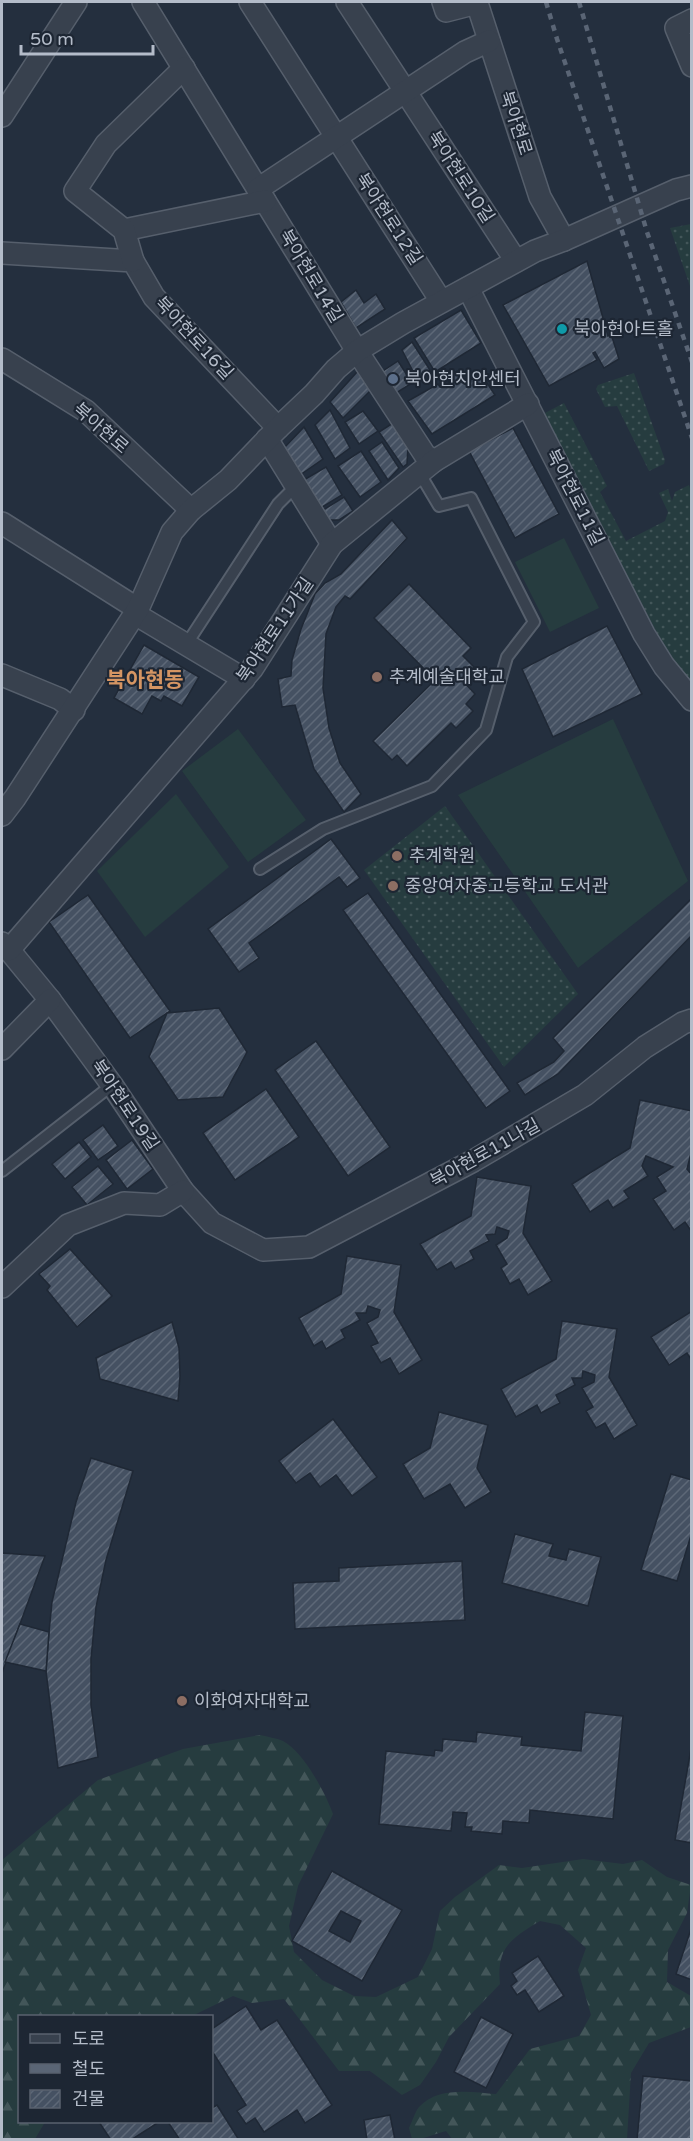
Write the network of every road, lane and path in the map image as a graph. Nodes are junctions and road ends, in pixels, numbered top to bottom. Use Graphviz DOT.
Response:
graph roads {
  1 [pos="76,2"];
  2 [pos="143,2"];
  3 [pos="250,2"];
  4 [pos="347,2"];
  5 [pos="477,3"];
  6 [pos="445,6"];
  7 [pos="692,20"];
  8 [pos="489,41"];
  9 [pos="692,66"];
  10 [pos="184,68"];
  11 [pos="406,92"];
  12 [pos="2,116"];
  13 [pos="336,137"];
  14 [pos="692,186"];
  15 [pos="262,195"];
  16 [pos="124,230"];
  17 [pos="564,240"];
  18 [pos="2,253"];
  19 [pos="133,261"];
  20 [pos="516,261"];
  21 [pos="468,288"];
  22 [pos="441,301"];
  23 [pos="357,351"];
  24 [pos="2,359"];
  25 [pos="528,404"];
  26 [pos="272,434"];
  27 [pos="427,467"];
  28 [pos="297,486"];
  29 [pos="191,510"];
  30 [pos="2,523"];
  31 [pos="332,544"];
  32 [pos="136,612"];
  33 [pos="186,645"];
  34 [pos="2,675"];
  35 [pos="244,679"];
  36 [pos="692,700"];
  37 [pos="74,710"];
  38 [pos="8,793"];
  39 [pos="2,815"];
  40 [pos="260,869"];
  41 [pos="5,946"];
  42 [pos="50,1000"];
  43 [pos="692,1020"];
  44 [pos="2,1049"];
  45 [pos="112,1085"];
  46 [pos="2,1172"];
  47 [pos="183,1191"];
  48 [pos="263,1250"];
  49 [pos="2,1287"];
  1 -- 12 [label="street"];
  2 -- 10 [label="street, 북아현로14길"];
  3 -- 13 [label="street, 북아현로12길"];
  4 -- 11 [label="street, 북아현로10길"];
  5 -- 6 [label="street"];
  5 -- 8 [label="street, 북아현로"];
  7 -- 9 [label="street"];
  8 -- 11 [label="street"];
  8 -- 17 [label="street, 북아현로"];
  10 -- 15 [label="street, 북아현로14길"];
  10 -- 16 [label="street"];
  11 -- 13 [label="street"];
  11 -- 20 [label="street, 북아현로10길"];
  13 -- 15 [label="street"];
  13 -- 22 [label="street, 북아현로12길"];
  14 -- 17 [label="street"];
  15 -- 16 [label="street"];
  15 -- 23 [label="street, 북아현로14길"];
  16 -- 19 [label="street"];
  17 -- 20 [label="street"];
  18 -- 19 [label="street"];
  19 -- 26 [label="street, 북아현로16길"];
  20 -- 21 [label="street"];
  21 -- 22 [label="street"];
  21 -- 25 [label="street, 북아현로11길"];
  22 -- 23 [label="street"];
  23 -- 26 [label="street"];
  23 -- 27 [label="street"];
  24 -- 29 [label="street, 북아현로"];
  25 -- 27 [label="street, 북아현로11가길"];
  25 -- 36 [label="street, 북아현로11길"];
  26 -- 28 [label="street, 북아현로16길"];
  26 -- 29 [label="street"];
  27 -- 31 [label="street, 북아현로11가길"];
  27 -- 40 [label="lane"];
  28 -- 31 [label="street, 북아현로16길"];
  28 -- 33 [label="lane"];
  29 -- 32 [label="street"];
  30 -- 32 [label="street"];
  31 -- 35 [label="street, 북아현로11가길"];
  32 -- 33 [label="street"];
  32 -- 37 [label="street"];
  33 -- 35 [label="street"];
  34 -- 37 [label="street"];
  35 -- 41 [label="street, 북아현로11가길"];
  37 -- 38 [label="street"];
  38 -- 39 [label="street"];
  41 -- 42 [label="street, 북아현로19길"];
  42 -- 44 [label="street"];
  42 -- 45 [label="street, 북아현로19길"];
  43 -- 48 [label="street, 북아현로11나길"];
  45 -- 46 [label="lane"];
  45 -- 47 [label="street, 북아현로19길"];
  47 -- 48 [label="street, 북아현로19길"];
  47 -- 49 [label="street"];
}
